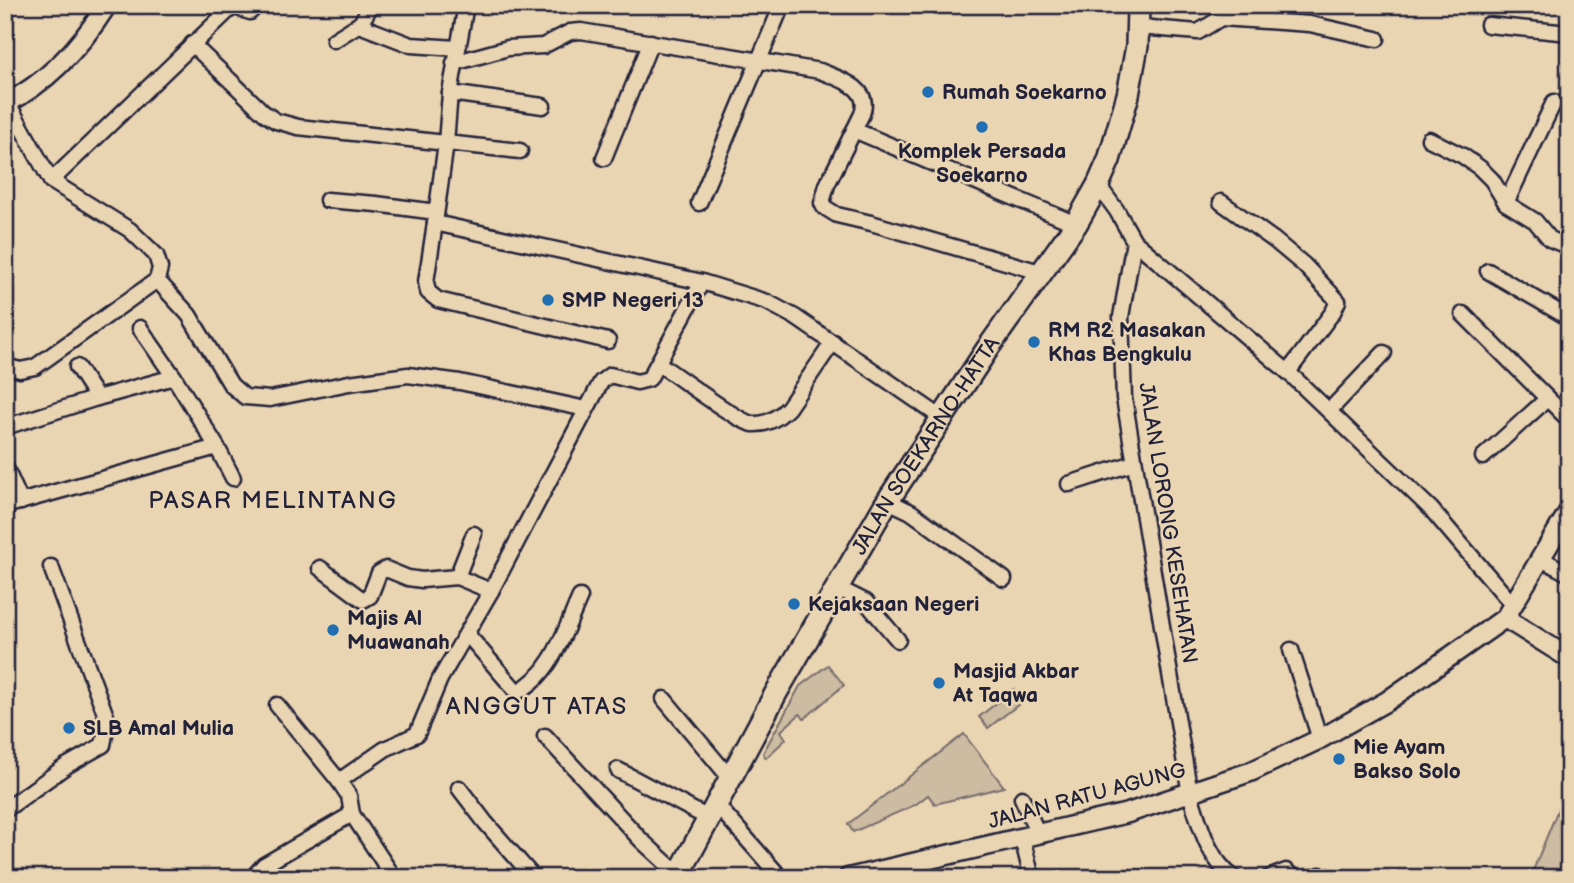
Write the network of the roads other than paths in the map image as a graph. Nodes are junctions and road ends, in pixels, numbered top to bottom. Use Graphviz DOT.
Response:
graph roads {
  1 [pos="107,5"];
  2 [pos="257,5"];
  3 [pos="371,5"];
  4 [pos="467,5"];
  5 [pos="782,5"];
  6 [pos="1139,16"];
  7 [pos="359,25"];
  8 [pos="1489,25"];
  9 [pos="1569,33"];
  10 [pos="1377,39"];
  11 [pos="334,40"];
  12 [pos="651,42"];
  13 [pos="192,44"];
  14 [pos="457,48"];
  15 [pos="759,62"];
  16 [pos="454,63"];
  17 [pos="450,93"];
  18 [pos="1555,102"];
  19 [pos="7,104"];
  20 [pos="543,106"];
  21 [pos="854,130"];
  22 [pos="1429,139"];
  23 [pos="446,143"];
  24 [pos="520,151"];
  25 [pos="604,158"];
  26 [pos="51,181"];
  27 [pos="1098,185"];
  28 [pos="327,200"];
  29 [pos="1221,202"];
  30 [pos="699,203"];
  31 [pos="1506,203"];
  32 [pos="436,218"];
  33 [pos="1076,224"];
  34 [pos="1134,241"];
  35 [pos="1569,247"];
  36 [pos="158,268"];
  37 [pos="1488,271"];
  38 [pos="1040,272"];
  39 [pos="702,282"];
  40 [pos="1463,313"];
  41 [pos="1569,318"];
  42 [pos="140,328"];
  43 [pos="608,341"];
  44 [pos="833,342"];
  45 [pos="1384,353"];
  46 [pos="659,363"];
  47 [pos="5,366"];
  48 [pos="77,367"];
  49 [pos="1288,372"];
  50 [pos="174,377"];
  51 [pos="97,398"];
  52 [pos="1547,399"];
  53 [pos="586,409"];
  54 [pos="1329,411"];
  55 [pos="942,418"];
  56 [pos="1569,420"];
  57 [pos="5,428"];
  58 [pos="217,447"];
  59 [pos="1483,457"];
  60 [pos="1134,463"];
  61 [pos="5,466"];
  62 [pos="233,478"];
  63 [pos="1069,484"];
  64 [pos="888,501"];
  65 [pos="21,502"];
  66 [pos="5,506"];
  67 [pos="1569,511"];
  68 [pos="474,534"];
  69 [pos="1540,558"];
  70 [pos="51,567"];
  71 [pos="320,568"];
  72 [pos="1569,574"];
  73 [pos="457,577"];
  74 [pos="1004,579"];
  75 [pos="836,587"];
  76 [pos="491,591"];
  77 [pos="580,597"];
  78 [pos="1509,611"];
  79 [pos="467,634"];
  80 [pos="898,639"];
  81 [pos="1291,650"];
  82 [pos="1569,658"];
  83 [pos="664,699"];
  84 [pos="277,705"];
  85 [pos="545,736"];
  86 [pos="1320,739"];
  87 [pos="618,770"];
  88 [pos="730,778"];
  89 [pos="339,781"];
  90 [pos="459,788"];
  91 [pos="1189,794"];
  92 [pos="1022,798"];
  93 [pos="5,810"];
  94 [pos="712,811"];
  95 [pos="352,814"];
  96 [pos="1030,836"];
  97 [pos="678,876"];
  98 [pos="856,877"];
  99 [pos="252,878"];
  100 [pos="394,878"];
  101 [pos="534,878"];
  102 [pos="781,878"];
  103 [pos="1032,878"];
  104 [pos="1234,878"];
  105 [pos="1268,878"];
  106 [pos="1295,878"];
  107 [pos="1314,878"];
  108 [pos="1332,878"];
  1 -- 19 [label="street"];
  2 -- 13 [label="street"];
  3 -- 7 [label="street"];
  4 -- 14 [label="street"];
  5 -- 15 [label="street"];
  6 -- 10 [label="street"];
  6 -- 27 [label="main road, JALAN SOEKARNO-HATTA"];
  7 -- 11 [label="street"];
  7 -- 14 [label="street"];
  8 -- 9 [label="street"];
  12 -- 15 [label="street"];
  12 -- 16 [label="street"];
  12 -- 25 [label="street"];
  13 -- 23 [label="street"];
  13 -- 26 [label="street"];
  14 -- 16 [label="street"];
  15 -- 21 [label="street"];
  15 -- 30 [label="street"];
  16 -- 17 [label="street"];
  17 -- 20 [label="street"];
  17 -- 23 [label="street"];
  18 -- 31 [label="street"];
  19 -- 26 [label="street"];
  21 -- 33 [label="street"];
  21 -- 38 [label="street"];
  22 -- 31 [label="street"];
  23 -- 24 [label="street"];
  23 -- 32 [label="street"];
  26 -- 36 [label="street"];
  27 -- 33 [label="main road, JALAN SOEKARNO-HATTA"];
  27 -- 34 [label="street"];
  28 -- 32 [label="street"];
  29 -- 49 [label="street"];
  31 -- 35 [label="street"];
  32 -- 39 [label="street"];
  32 -- 43 [label="street"];
  33 -- 38 [label="main road, JALAN SOEKARNO-HATTA"];
  34 -- 49 [label="street"];
  34 -- 60 [label="street, JALAN LORONG KESEHATAN"];
  36 -- 47 [label="street"];
  36 -- 53 [label="street"];
  37 -- 41 [label="street"];
  38 -- 55 [label="main road, JALAN SOEKARNO-HATTA"];
  39 -- 44 [label="street"];
  39 -- 46 [label="street"];
  40 -- 52 [label="street"];
  42 -- 50 [label="street"];
  44 -- 46 [label="street"];
  44 -- 55 [label="street"];
  45 -- 54 [label="street"];
  46 -- 53 [label="street"];
  48 -- 51 [label="street"];
  49 -- 54 [label="street"];
  50 -- 51 [label="street"];
  50 -- 58 [label="street"];
  51 -- 57 [label="street"];
  52 -- 56 [label="street"];
  52 -- 59 [label="street"];
  53 -- 76 [label="street"];
  54 -- 78 [label="street"];
  55 -- 64 [label="main road, JALAN SOEKARNO-HATTA"];
  58 -- 62 [label="street"];
  58 -- 65 [label="street"];
  60 -- 63 [label="street"];
  60 -- 91 [label="street, JALAN LORONG KESEHATAN"];
  61 -- 65 [label="street"];
  64 -- 74 [label="street"];
  64 -- 75 [label="main road, JALAN SOEKARNO-HATTA"];
  65 -- 66 [label="street"];
  67 -- 69 [label="street"];
  68 -- 73 [label="street"];
  69 -- 72 [label="street"];
  69 -- 78 [label="street"];
  70 -- 93 [label="street"];
  71 -- 73 [label="street"];
  73 -- 76 [label="street"];
  75 -- 80 [label="street"];
  75 -- 88 [label="main road, JALAN SOEKARNO-HATTA"];
  76 -- 79 [label="street"];
  77 -- 79 [label="street"];
  78 -- 82 [label="street"];
  78 -- 86 [label="street, JALAN RATU AGUNG"];
  79 -- 89 [label="street"];
  81 -- 86 [label="street"];
  83 -- 88 [label="street"];
  84 -- 89 [label="street"];
  85 -- 97 [label="street"];
  86 -- 91 [label="street, JALAN RATU AGUNG"];
  87 -- 94 [label="street"];
  88 -- 94 [label="main road, JALAN SOEKARNO-HATTA"];
  89 -- 95 [label="street"];
  90 -- 101 [label="street"];
  91 -- 96 [label="street, JALAN RATU AGUNG"];
  91 -- 104 [label="street, JALAN LORONG KESEHATAN"];
  92 -- 96 [label="street"];
  94 -- 97 [label="main road, JALAN SOEKARNO-HATTA"];
  94 -- 102 [label="street"];
  95 -- 99 [label="street"];
  95 -- 100 [label="street"];
  96 -- 98 [label="street, JALAN RATU AGUNG"];
  96 -- 103 [label="street"];
  105 -- 106 [label="street"];
  107 -- 108 [label="street"];
}
